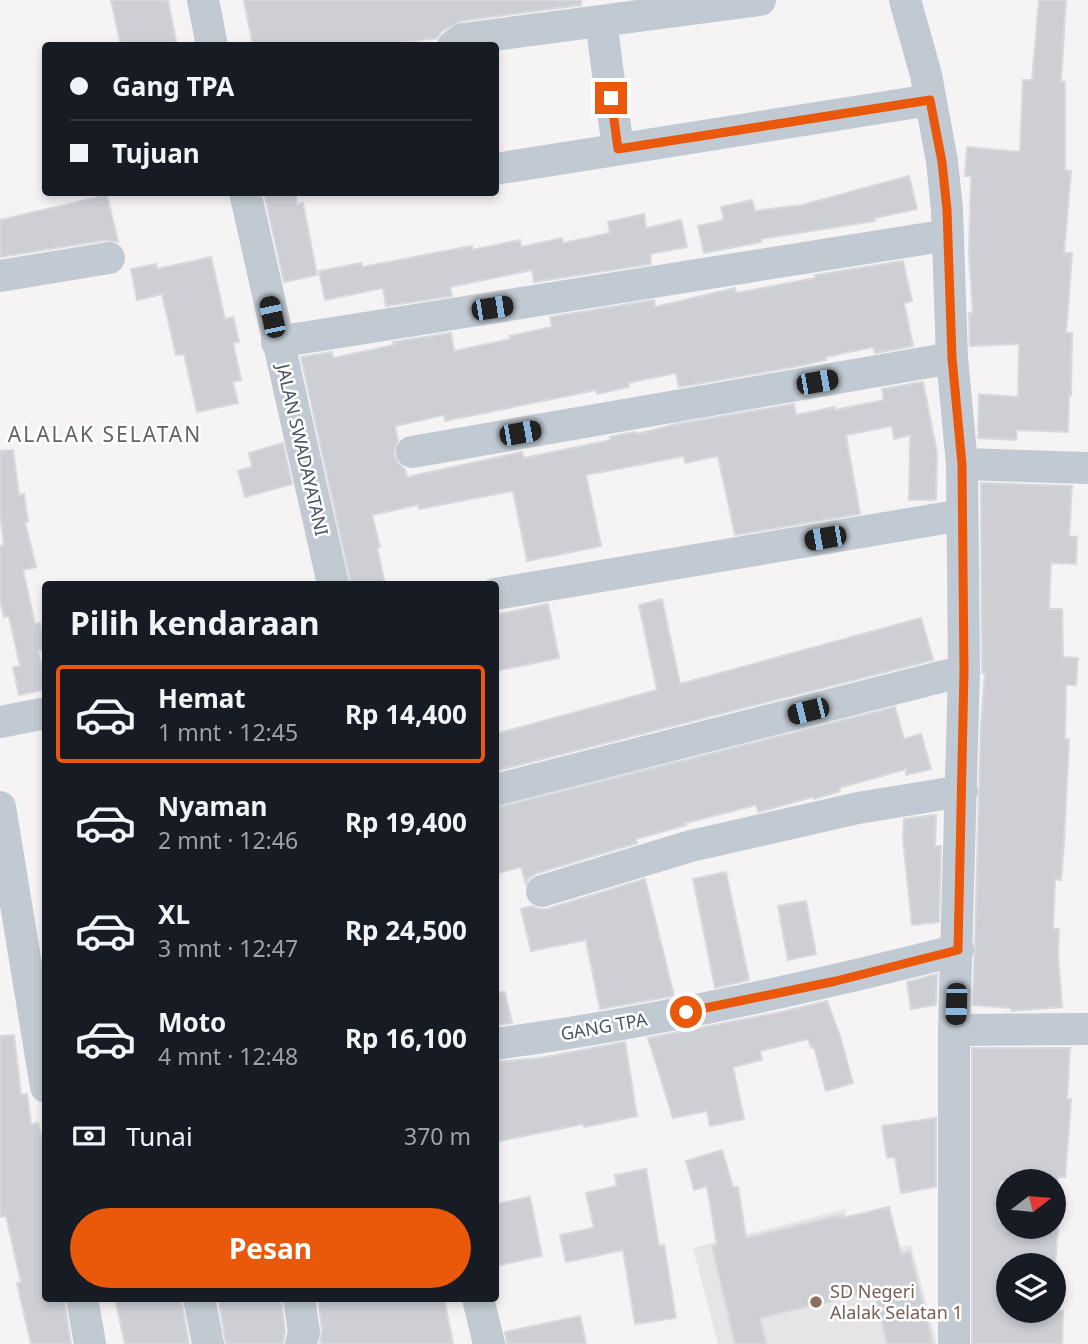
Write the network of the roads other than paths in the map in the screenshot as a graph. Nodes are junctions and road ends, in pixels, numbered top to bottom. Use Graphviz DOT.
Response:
graph roads {
  1 [pos="203,0"];
  2 [pos="760,0"];
  3 [pos="905,0"];
  4 [pos="601,21"];
  5 [pos="211,42"];
  6 [pos="459,42"];
  7 [pos="930,100"];
  8 [pos="618,149"];
  9 [pos="499,168"];
  10 [pos="246,196"];
  11 [pos="948,235"];
  12 [pos="109,258"];
  13 [pos="0,276"];
  14 [pos="277,342"];
  15 [pos="952,358"];
  16 [pos="412,452"];
  17 [pos="962,464"];
  18 [pos="1088,468"];
  19 [pos="962,514"];
  20 [pos="332,581"];
  21 [pos="499,593"];
  22 [pos="964,671"];
  23 [pos="42,713"];
  24 [pos="0,722"];
  25 [pos="499,788"];
  26 [pos="962,791"];
  27 [pos="0,807"];
  28 [pos="542,891"];
  29 [pos="958,950"];
  30 [pos="1088,1029"];
  31 [pos="954,1030"];
  32 [pos="499,1043"];
  33 [pos="42,1063"];
  34 [pos="83,1302"];
  35 [pos="200,1302"];
  36 [pos="300,1302"];
  37 [pos="479,1302"];
  38 [pos="90,1344"];
  39 [pos="208,1344"];
  40 [pos="301,1344"];
  41 [pos="489,1344"];
  42 [pos="954,1344"];
  1 -- 5 [label="street"];
  2 -- 4 [label="street"];
  3 -- 7 [label="street"];
  4 -- 6 [label="street"];
  4 -- 8 [label="street"];
  7 -- 8 [label="street"];
  7 -- 11 [label="street"];
  8 -- 9 [label="street"];
  10 -- 14 [label="street, JALAN SWADAYATANI"];
  11 -- 14 [label="street"];
  11 -- 15 [label="street"];
  12 -- 13 [label="street"];
  14 -- 20 [label="street, JALAN SWADAYATANI"];
  15 -- 16 [label="street"];
  15 -- 17 [label="street"];
  17 -- 18 [label="street"];
  17 -- 19 [label="street"];
  19 -- 21 [label="street"];
  19 -- 22 [label="street"];
  22 -- 25 [label="street"];
  22 -- 26 [label="street"];
  23 -- 24 [label="street"];
  26 -- 28 [label="street"];
  26 -- 29 [label="street"];
  27 -- 33 [label="street"];
  29 -- 31 [label="street"];
  29 -- 32 [label="street, GANG TPA"];
  30 -- 31 [label="street"];
  31 -- 42 [label="street"];
  34 -- 38 [label="street"];
  35 -- 39 [label="street"];
  36 -- 40 [label="street"];
  37 -- 41 [label="street"];
}
